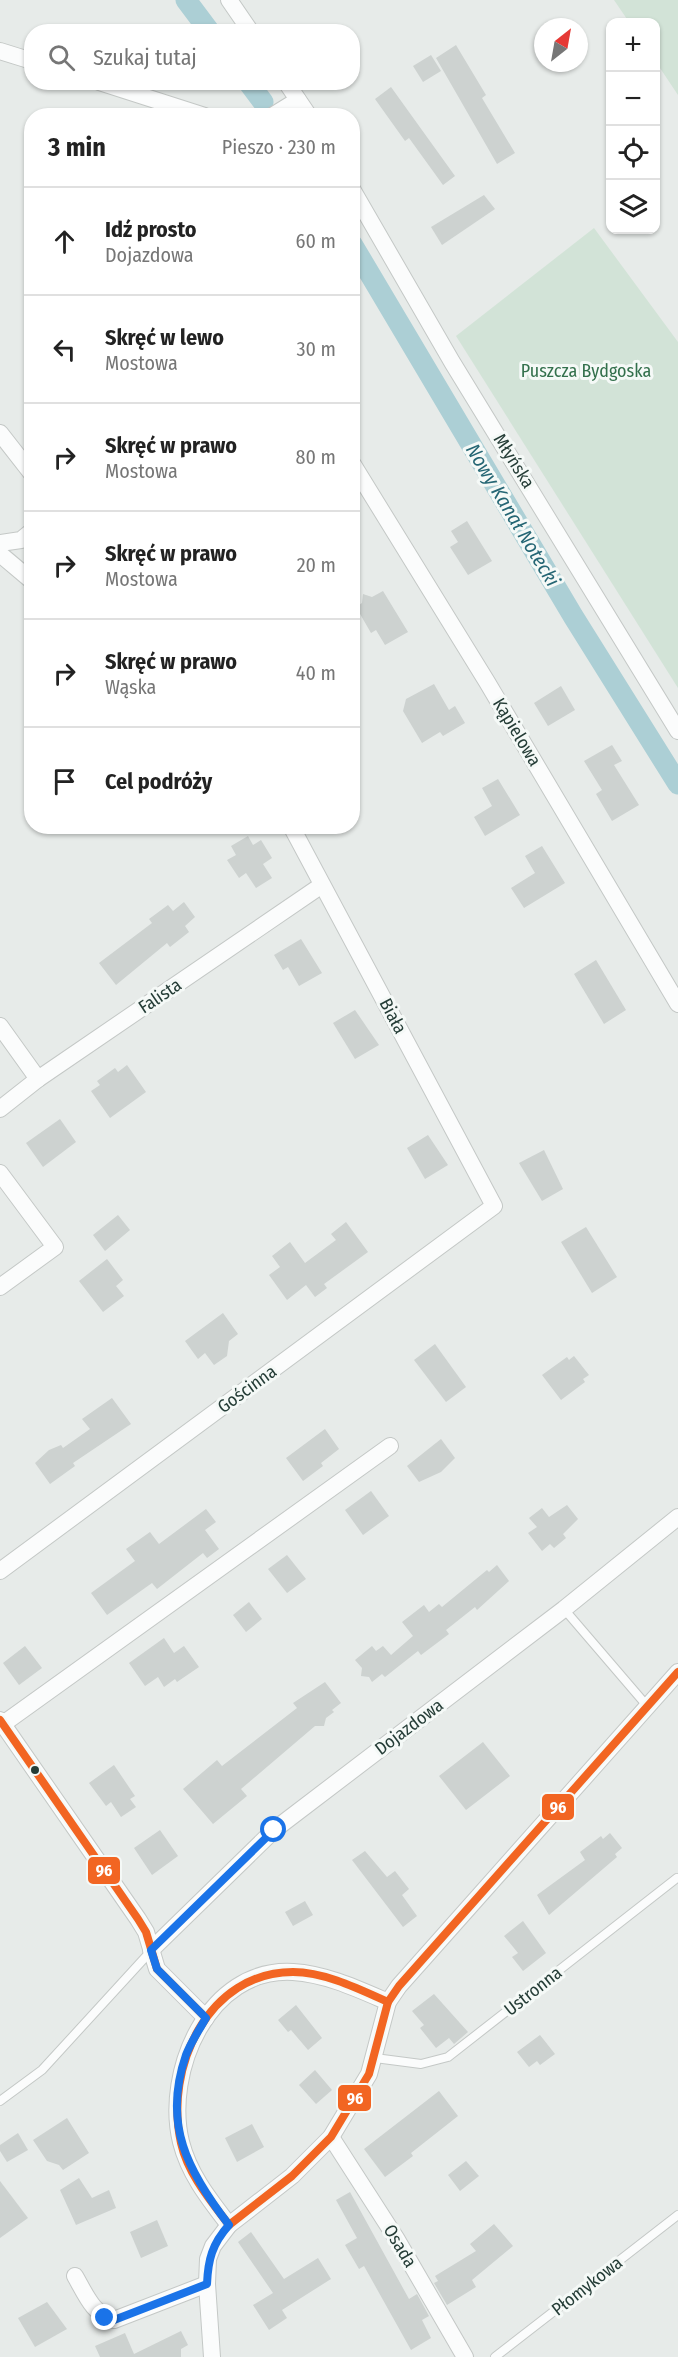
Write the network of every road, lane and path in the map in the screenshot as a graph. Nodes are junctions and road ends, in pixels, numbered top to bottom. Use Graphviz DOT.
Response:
graph roads {
  1 [pos="229,0"];
  2 [pos="246,24"];
  3 [pos="0,51"];
  4 [pos="24,58"];
  5 [pos="115,90"];
  6 [pos="291,90"];
  7 [pos="298,100"];
  8 [pos="151,108"];
  9 [pos="285,108"];
  10 [pos="304,108"];
  11 [pos="360,203"];
  12 [pos="0,433"];
  13 [pos="24,464"];
  14 [pos="360,476"];
  15 [pos="24,538"];
  16 [pos="0,543"];
  17 [pos="0,554"];
  18 [pos="24,574"];
  19 [pos="678,731"];
  20 [pos="295,834"];
  21 [pos="322,885"];
  22 [pos="678,1004"];
  23 [pos="0,1026"];
  24 [pos="38,1079"];
  25 [pos="0,1109"];
  26 [pos="0,1173"];
  27 [pos="494,1206"];
  28 [pos="0,1287"];
  29 [pos="390,1446"];
  30 [pos="678,1517"];
  31 [pos="0,1571"];
  32 [pos="564,1609"];
  33 [pos="678,1672"];
  34 [pos="648,1707"];
  35 [pos="2,1722"];
  36 [pos="677,1878"];
  37 [pos="151,1950"];
  38 [pos="388,2002"];
  39 [pos="206,2018"];
  40 [pos="375,2058"];
  41 [pos="0,2101"];
  42 [pos="331,2138"];
  43 [pos="678,2216"];
  44 [pos="229,2225"];
  45 [pos="75,2276"];
  46 [pos="207,2284"];
  47 [pos="212,2357"];
  48 [pos="465,2357"];
  49 [pos="495,2357"];
  1 -- 2 [label="street"];
  3 -- 4 [label="street"];
  5 -- 8 [label="street"];
  6 -- 7 [label="street"];
  7 -- 9 [label="street"];
  7 -- 10 [label="street"];
  11 -- 19 [label="street, Młyńska"];
  12 -- 13 [label="street"];
  14 -- 22 [label="street, Kąpielowa"];
  15 -- 16 [label="street"];
  17 -- 18 [label="street"];
  20 -- 21 [label="street, Biała"];
  21 -- 24 [label="street, Falista"];
  21 -- 27 [label="street, Biała"];
  23 -- 24 [label="street"];
  24 -- 25 [label="street, Falista"];
  26 -- 28 [label="street"];
  27 -- 31 [label="street, Gościnna"];
  29 -- 35 [label="street"];
  30 -- 32 [label="street, Dojazdowa"];
  32 -- 34 [label="lane"];
  32 -- 37 [label="street, Dojazdowa"];
  33 -- 34 [label="street"];
  34 -- 38 [label="street"];
  35 -- 37 [label="street"];
  36 -- 40 [label="lane, Ustronna"];
  37 -- 39 [label="street"];
  37 -- 41 [label="lane"];
  38 -- 39 [label="street"];
  38 -- 40 [label="street"];
  39 -- 44 [label="street"];
  40 -- 42 [label="street"];
  42 -- 44 [label="street"];
  42 -- 48 [label="street, Osada"];
  43 -- 49 [label="lane, Płomykowa"];
  44 -- 46 [label="street"];
  45 -- 46 [label="street"];
  46 -- 47 [label="street"];
}
